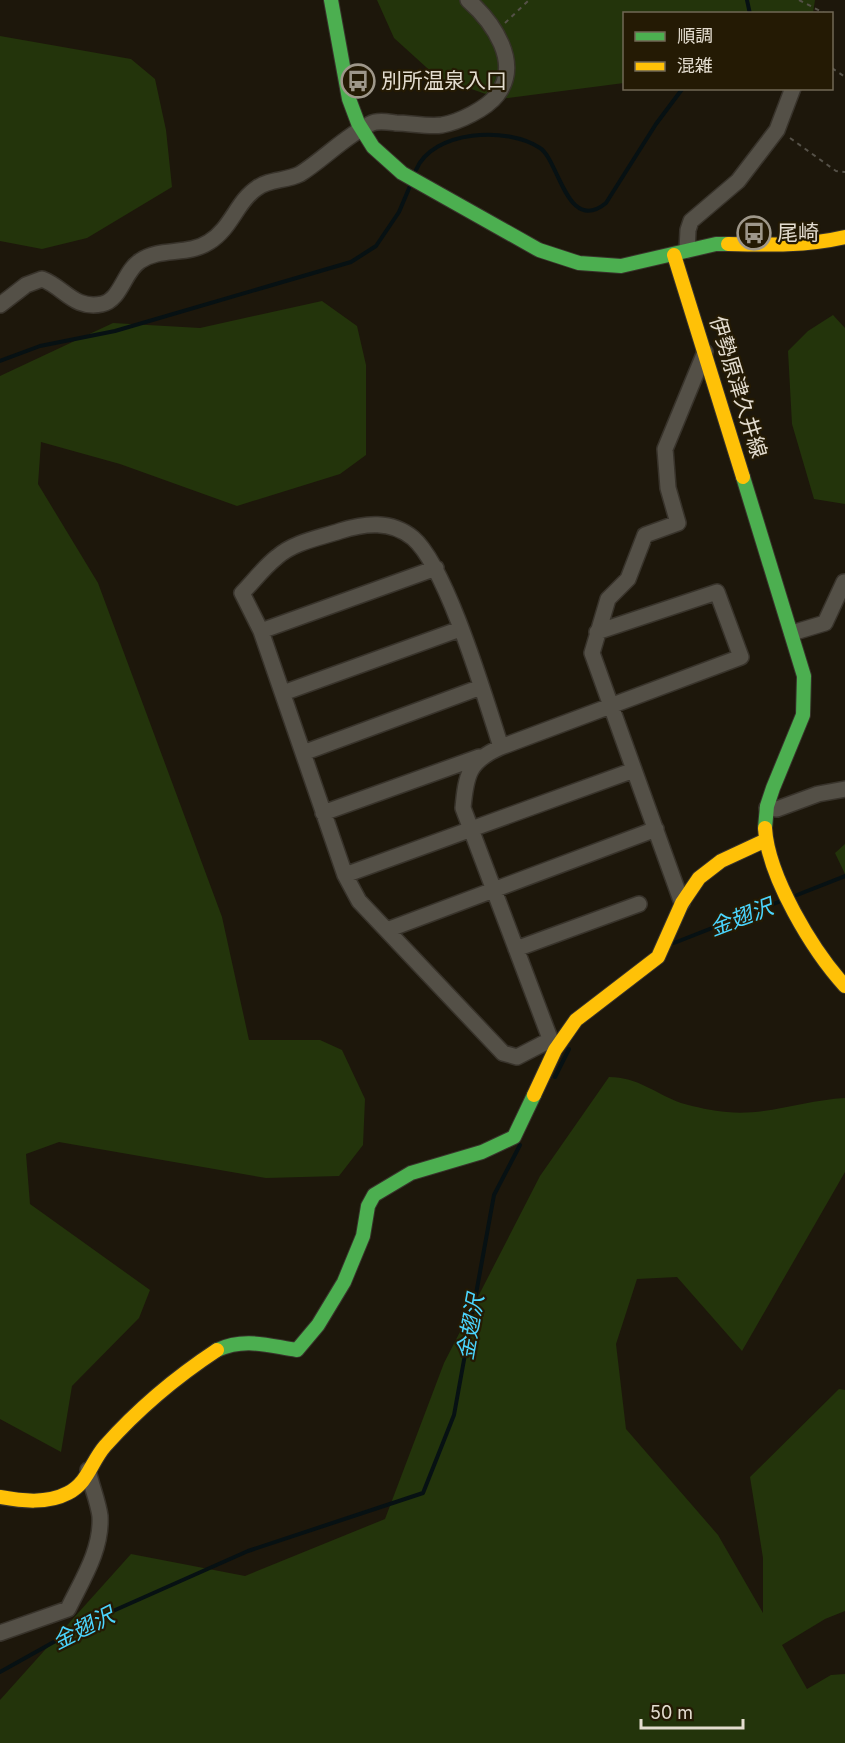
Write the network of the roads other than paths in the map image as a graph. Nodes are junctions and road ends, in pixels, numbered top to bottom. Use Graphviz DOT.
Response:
graph roads {
  1 [pos="331,0"];
  2 [pos="468,0"];
  3 [pos="792,90"];
  4 [pos="361,128"];
  5 [pos="845,237"];
  6 [pos="680,252"];
  7 [pos="0,305"];
  8 [pos="705,352"];
  9 [pos="436,568"];
  10 [pos="844,582"];
  11 [pos="460,629"];
  12 [pos="261,631"];
  13 [pos="597,632"];
  14 [pos="792,633"];
  15 [pos="481,687"];
  16 [pos="283,693"];
  17 [pos="610,706"];
  18 [pos="501,747"];
  19 [pos="303,753"];
  20 [pos="479,757"];
  21 [pos="634,770"];
  22 [pos="845,789"];
  23 [pos="766,808"];
  24 [pos="323,813"];
  25 [pos="471,829"];
  26 [pos="656,829"];
  27 [pos="766,840"];
  28 [pos="345,875"];
  29 [pos="494,891"];
  30 [pos="682,903"];
  31 [pos="639,904"];
  32 [pos="387,930"];
  33 [pos="516,949"];
  34 [pos="845,986"];
  35 [pos="552,1045"];
  36 [pos="88,1470"];
  37 [pos="0,1497"];
  38 [pos="0,1633"];
  1 -- 4 [label="main road"];
  2 -- 4 [label="street"];
  3 -- 6 [label="street"];
  4 -- 6 [label="main road"];
  4 -- 7 [label="street"];
  5 -- 6 [label="main road"];
  6 -- 8 [label="main road, 伊勢原津久井線"];
  8 -- 13 [label="street"];
  8 -- 14 [label="main road, 伊勢原津久井線"];
  9 -- 11 [label="street"];
  9 -- 12 [label="street"];
  9 -- 12 [label="street"];
  10 -- 14 [label="street"];
  11 -- 15 [label="street"];
  11 -- 16 [label="street"];
  12 -- 16 [label="street"];
  13 -- 17 [label="street"];
  13 -- 17 [label="street"];
  14 -- 23 [label="main road, 伊勢原津久井線"];
  15 -- 18 [label="street"];
  15 -- 19 [label="street"];
  16 -- 19 [label="street"];
  17 -- 18 [label="street"];
  17 -- 21 [label="street"];
  18 -- 20 [label="street"];
  19 -- 24 [label="street"];
  20 -- 24 [label="street"];
  20 -- 25 [label="street"];
  21 -- 25 [label="street"];
  21 -- 26 [label="street"];
  22 -- 23 [label="street"];
  23 -- 27 [label="main road, 伊勢原津久井線"];
  24 -- 28 [label="street"];
  25 -- 28 [label="street"];
  25 -- 29 [label="street"];
  26 -- 29 [label="street"];
  26 -- 30 [label="street"];
  27 -- 30 [label="main road"];
  27 -- 34 [label="main road, 伊勢原津久井線"];
  28 -- 32 [label="street"];
  29 -- 32 [label="street"];
  29 -- 33 [label="street"];
  30 -- 35 [label="main road"];
  31 -- 33 [label="street"];
  32 -- 35 [label="street"];
  33 -- 35 [label="street"];
  35 -- 36 [label="main road"];
  36 -- 37 [label="main road"];
  36 -- 38 [label="street"];
}
